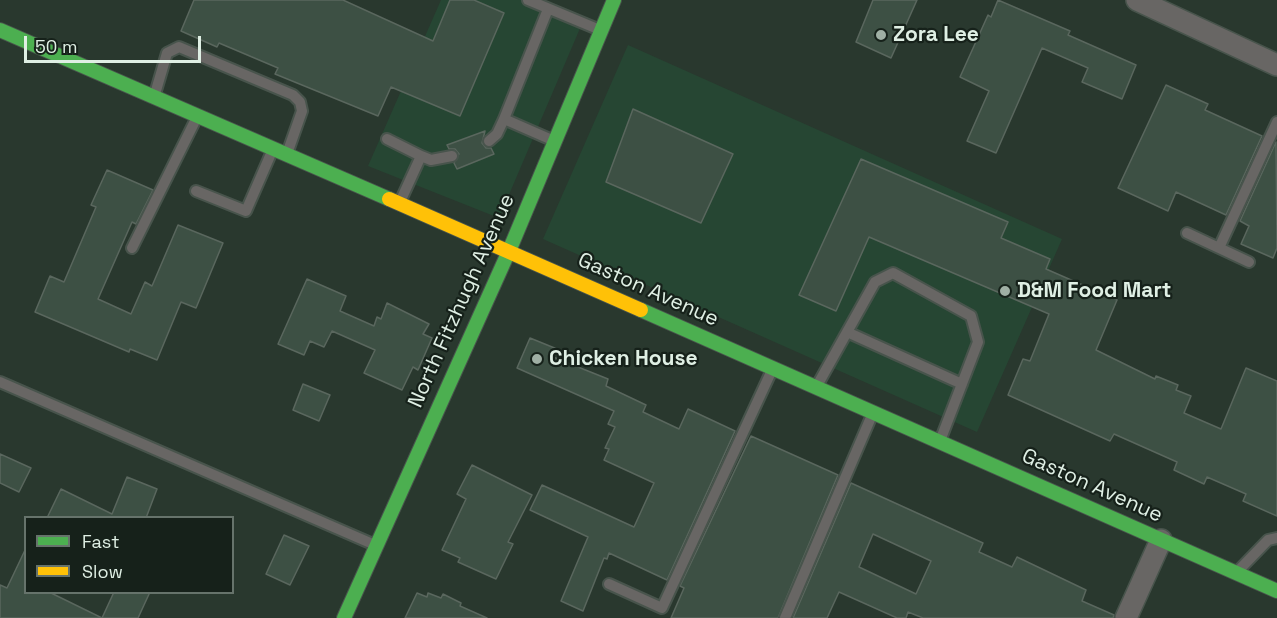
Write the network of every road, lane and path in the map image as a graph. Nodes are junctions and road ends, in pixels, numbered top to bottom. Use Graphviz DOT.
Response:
graph roads {
  1 [pos="528,0"];
  2 [pos="614,0"];
  3 [pos="1137,0"];
  4 [pos="548,9"];
  5 [pos="0,30"];
  6 [pos="602,30"];
  7 [pos="1275,59"];
  8 [pos="154,97"];
  9 [pos="197,117"];
  10 [pos="504,119"];
  11 [pos="1277,122"];
  12 [pos="387,139"];
  13 [pos="489,141"];
  14 [pos="555,141"];
  15 [pos="273,149"];
  16 [pos="287,154"];
  17 [pos="421,156"];
  18 [pos="452,156"];
  19 [pos="196,191"];
  20 [pos="400,204"];
  21 [pos="1187,234"];
  22 [pos="132,248"];
  23 [pos="1219,248"];
  24 [pos="509,251"];
  25 [pos="1249,262"];
  26 [pos="848,332"];
  27 [pos="772,369"];
  28 [pos="0,382"];
  29 [pos="962,384"];
  30 [pos="816,387"];
  31 [pos="873,412"];
  32 [pos="940,442"];
  33 [pos="1277,538"];
  34 [pos="1161,540"];
  35 [pos="375,545"];
  36 [pos="1236,573"];
  37 [pos="609,584"];
  38 [pos="1277,591"];
  39 [pos="344,618"];
  40 [pos="785,618"];
  41 [pos="1126,618"];
  1 -- 4 [label="lane"];
  2 -- 6 [label="main road, North Fitzhugh Avenue"];
  3 -- 7 [label="street"];
  4 -- 6 [label="lane"];
  4 -- 10 [label="lane"];
  5 -- 8 [label="main road, Gaston Avenue"];
  6 -- 14 [label="main road, North Fitzhugh Avenue"];
  8 -- 9 [label="main road, Gaston Avenue"];
  8 -- 16 [label="lane"];
  9 -- 15 [label="main road, Gaston Avenue"];
  9 -- 22 [label="lane"];
  10 -- 13 [label="lane"];
  10 -- 14 [label="lane"];
  11 -- 23 [label="lane"];
  12 -- 17 [label="lane"];
  14 -- 24 [label="main road, North Fitzhugh Avenue"];
  15 -- 16 [label="main road, Gaston Avenue"];
  15 -- 19 [label="lane"];
  16 -- 20 [label="main road, Gaston Avenue"];
  17 -- 18 [label="lane"];
  17 -- 20 [label="lane"];
  20 -- 24 [label="main road, Gaston Avenue"];
  21 -- 23 [label="lane"];
  23 -- 25 [label="lane"];
  24 -- 27 [label="main road, Gaston Avenue"];
  24 -- 35 [label="main road, North Fitzhugh Avenue"];
  26 -- 29 [label="lane"];
  26 -- 29 [label="lane"];
  26 -- 30 [label="lane"];
  27 -- 30 [label="main road, Gaston Avenue"];
  27 -- 37 [label="lane"];
  28 -- 35 [label="lane"];
  29 -- 32 [label="lane"];
  30 -- 31 [label="main road, Gaston Avenue"];
  31 -- 32 [label="main road, Gaston Avenue"];
  31 -- 40 [label="lane"];
  32 -- 34 [label="main road, Gaston Avenue"];
  33 -- 36 [label="lane"];
  34 -- 36 [label="main road, Gaston Avenue"];
  34 -- 41 [label="street"];
  35 -- 39 [label="main road, North Fitzhugh Avenue"];
  36 -- 38 [label="main road, Gaston Avenue"];
}
